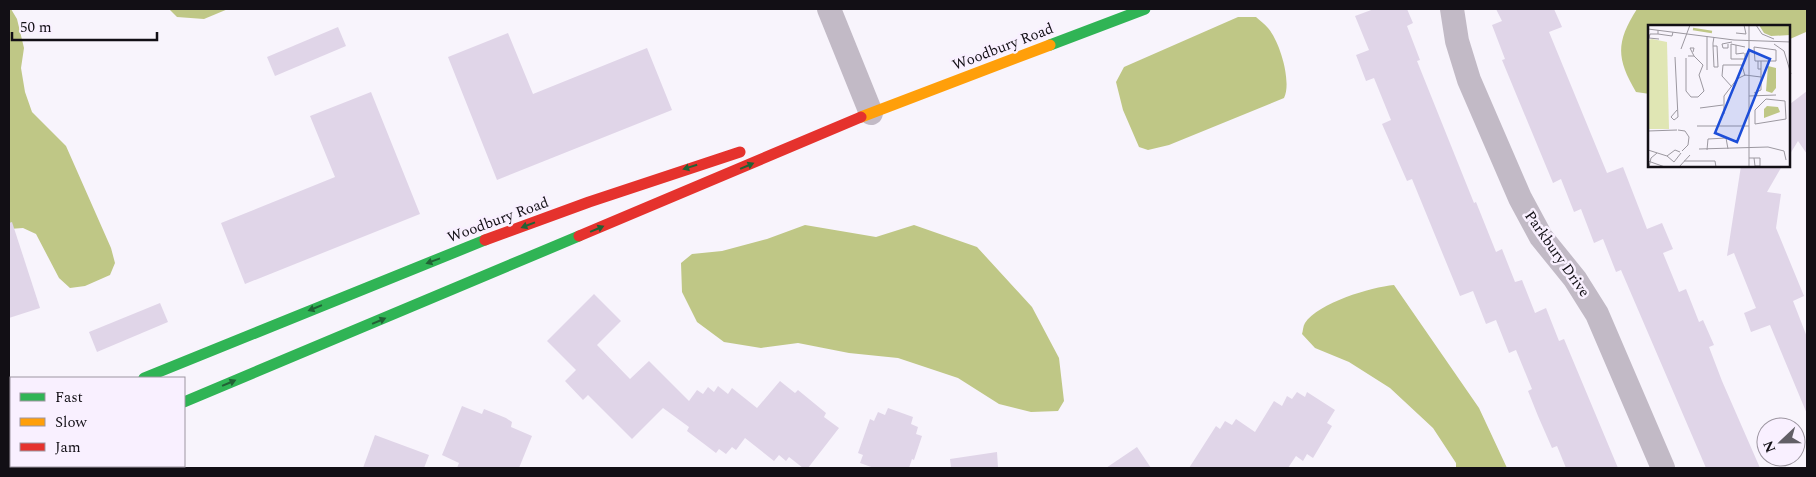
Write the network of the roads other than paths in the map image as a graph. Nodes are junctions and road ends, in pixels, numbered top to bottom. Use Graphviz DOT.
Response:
graph roads {
  1 [pos="829,9"];
  2 [pos="1145,9"];
  3 [pos="1452,9"];
  4 [pos="871,113"];
  5 [pos="146,377"];
  6 [pos="185,402"];
  7 [pos="1663,468"];
  1 -- 4 [label="street"];
  2 -- 4 [label="street, Woodbury Road"];
  3 -- 7 [label="street, Parkbury Drive"];
  4 -- 5 [label="street, Woodbury Road, one-way"];
  6 -- 4 [label="street, Woodbury Road, one-way"];
}
